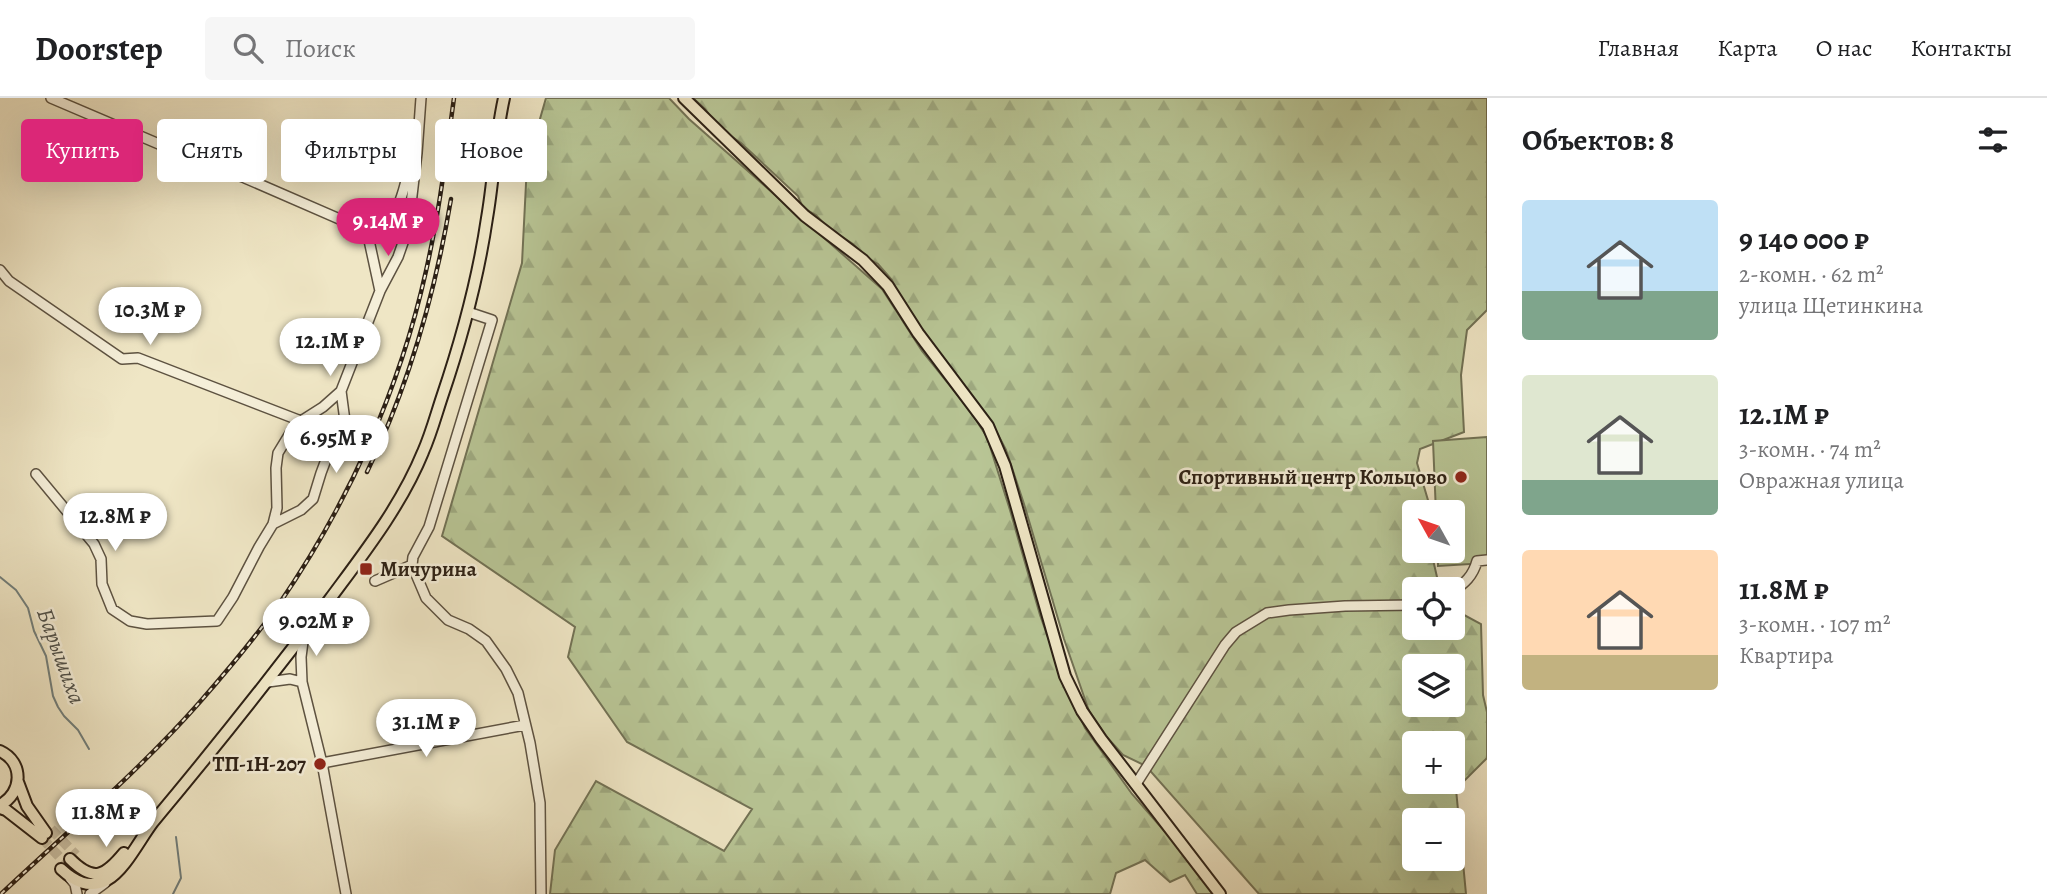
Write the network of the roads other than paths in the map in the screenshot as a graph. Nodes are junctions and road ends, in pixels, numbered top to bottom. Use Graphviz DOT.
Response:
graph roads {
  1 [pos="51,98"];
  2 [pos="421,98"];
  3 [pos="504,98"];
  4 [pos="684,98"];
  5 [pos="419,119"];
  6 [pos="407,182"];
  7 [pos="413,182"];
  8 [pos="367,231"];
  9 [pos="0,270"];
  10 [pos="380,291"];
  11 [pos="468,313"];
  12 [pos="341,391"];
  13 [pos="301,421"];
  14 [pos="36,474"];
  15 [pos="273,524"];
  16 [pos="1487,560"];
  17 [pos="412,565"];
  18 [pos="374,581"];
  19 [pos="1465,584"];
  20 [pos="1402,605"];
  21 [pos="304,634"];
  22 [pos="268,682"];
  23 [pos="302,682"];
  24 [pos="525,724"];
  25 [pos="0,751"];
  26 [pos="322,763"];
  27 [pos="18,782"];
  28 [pos="1136,784"];
  29 [pos="0,806"];
  30 [pos="133,846"];
  31 [pos="68,864"];
  32 [pos="110,879"];
  33 [pos="77,894"];
  34 [pos="90,894"];
  35 [pos="346,894"];
  36 [pos="541,894"];
  37 [pos="1220,894"];
  1 -- 8 [label="street"];
  2 -- 5 [label="street"];
  3 -- 11 [label="main road"];
  4 -- 28 [label="main road"];
  6 -- 8 [label="street"];
  7 -- 10 [label="street"];
  8 -- 10 [label="street"];
  9 -- 13 [label="street"];
  10 -- 12 [label="street"];
  11 -- 17 [label="street"];
  11 -- 21 [label="main road"];
  12 -- 13 [label="street"];
  12 -- 15 [label="street"];
  13 -- 15 [label="street"];
  14 -- 15 [label="street"];
  16 -- 19 [label="street"];
  17 -- 18 [label="street"];
  17 -- 24 [label="street"];
  20 -- 28 [label="street"];
  21 -- 22 [label="main road"];
  21 -- 23 [label="street"];
  22 -- 23 [label="street"];
  22 -- 30 [label="main road"];
  23 -- 26 [label="street"];
  24 -- 26 [label="street"];
  24 -- 36 [label="street"];
  25 -- 27 [label="main road"];
  26 -- 35 [label="street"];
  27 -- 29 [label="main road"];
  27 -- 29 [label="main road"];
  28 -- 37 [label="main road"];
  30 -- 31 [label="main road"];
  30 -- 32 [label="main road"];
  31 -- 32 [label="main road"];
  31 -- 33 [label="street"];
  32 -- 34 [label="street"];
}
